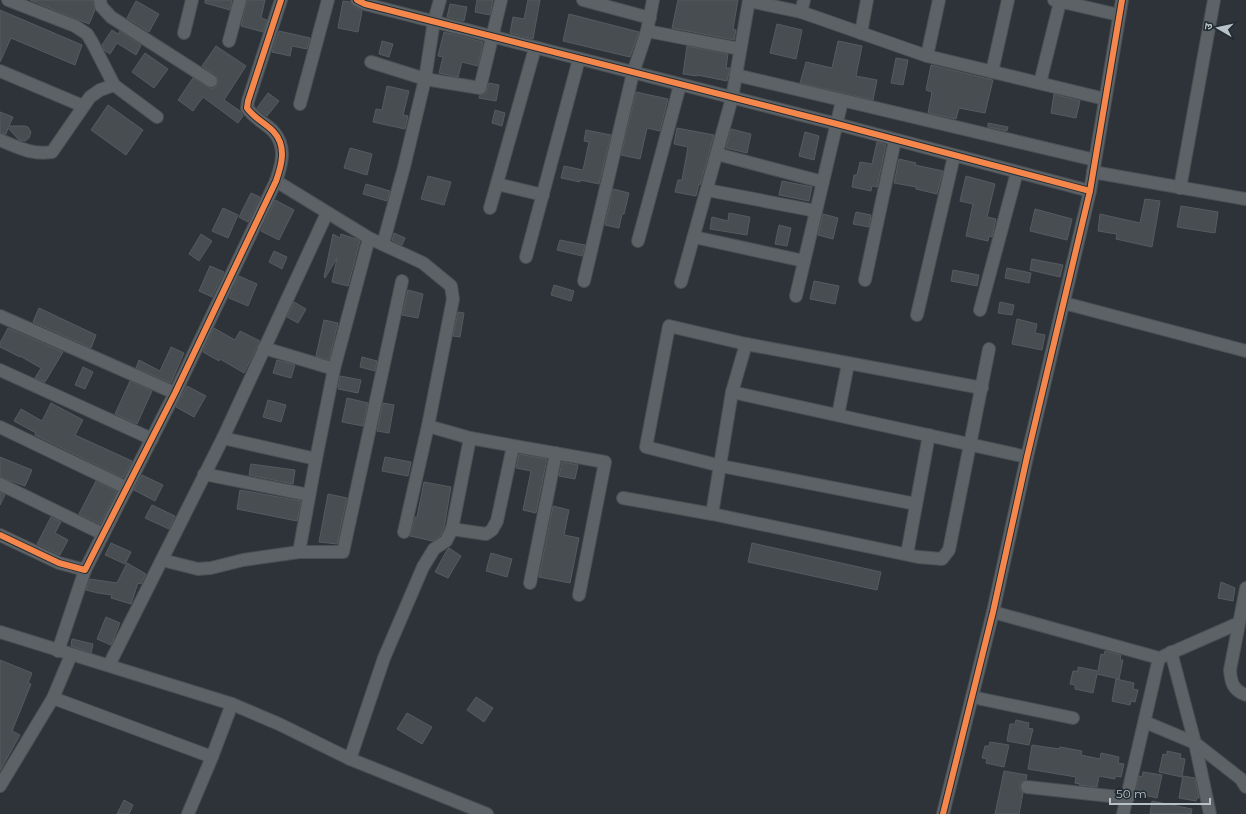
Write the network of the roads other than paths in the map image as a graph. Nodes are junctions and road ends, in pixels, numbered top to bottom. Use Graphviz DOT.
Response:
graph roads {
  1 [pos="8,0"];
  2 [pos="100,0"];
  3 [pos="192,0"];
  4 [pos="240,0"];
  5 [pos="281,0"];
  6 [pos="328,0"];
  7 [pos="357,0"];
  8 [pos="440,0"];
  9 [pos="501,0"];
  10 [pos="583,0"];
  11 [pos="653,0"];
  12 [pos="749,0"];
  13 [pos="867,0"];
  14 [pos="939,0"];
  15 [pos="1008,0"];
  16 [pos="1122,0"];
  17 [pos="1214,0"];
  18 [pos="1062,1"];
  19 [pos="802,6"];
  20 [pos="1119,15"];
  21 [pos="650,18"];
  22 [pos="434,21"];
  23 [pos="647,31"];
  24 [pos="184,33"];
  25 [pos="860,33"];
  26 [pos="492,37"];
  27 [pos="229,41"];
  28 [pos="535,48"];
  29 [pos="740,49"];
  30 [pos="927,56"];
  31 [pos="579,59"];
  32 [pos="371,62"];
  33 [pos="0,71"];
  34 [pos="992,72"];
  35 [pos="633,73"];
  36 [pos="736,75"];
  37 [pos="425,80"];
  38 [pos="211,81"];
  39 [pos="1040,83"];
  40 [pos="114,85"];
  41 [pos="680,85"];
  42 [pos="732,98"];
  43 [pos="1106,99"];
  44 [pos="842,101"];
  45 [pos="300,104"];
  46 [pos="83,106"];
  47 [pos="157,116"];
  48 [pos="837,124"];
  49 [pos="0,140"];
  50 [pos="895,140"];
  51 [pos="717,154"];
  52 [pos="954,156"];
  53 [pos="1094,166"];
  54 [pos="1017,172"];
  55 [pos="276,181"];
  56 [pos="823,182"];
  57 [pos="497,184"];
  58 [pos="1180,188"];
  59 [pos="707,190"];
  60 [pos="1090,191"];
  61 [pos="543,195"];
  62 [pos="1245,196"];
  63 [pos="490,208"];
  64 [pos="816,211"];
  65 [pos="327,213"];
  66 [pos="694,237"];
  67 [pos="369,238"];
  68 [pos="638,241"];
  69 [pos="383,244"];
  70 [pos="526,257"];
  71 [pos="804,261"];
  72 [pos="865,280"];
  73 [pos="402,281"];
  74 [pos="584,281"];
  75 [pos="681,282"];
  76 [pos="796,296"];
  77 [pos="1064,303"];
  78 [pos="980,310"];
  79 [pos="916,315"];
  80 [pos="0,316"];
  81 [pos="746,344"];
  82 [pos="264,348"];
  83 [pos="989,349"];
  84 [pos="1246,351"];
  85 [pos="848,364"];
  86 [pos="334,369"];
  87 [pos="0,370"];
  88 [pos="982,388"];
  89 [pos="732,392"];
  90 [pos="175,393"];
  91 [pos="838,415"];
  92 [pos="428,426"];
  93 [pos="0,427"];
  94 [pos="930,435"];
  95 [pos="222,438"];
  96 [pos="470,438"];
  97 [pos="152,439"];
  98 [pos="970,444"];
  99 [pos="513,446"];
  100 [pos="556,452"];
  101 [pos="1027,457"];
  102 [pos="316,459"];
  103 [pos="721,466"];
  104 [pos="204,474"];
  105 [pos="0,484"];
  106 [pos="127,488"];
  107 [pos="309,495"];
  108 [pos="623,498"];
  109 [pos="916,504"];
  110 [pos="712,514"];
  111 [pos="452,529"];
  112 [pos="404,532"];
  113 [pos="103,534"];
  114 [pos="0,535"];
  115 [pos="299,552"];
  116 [pos="907,554"];
  117 [pos="162,560"];
  118 [pos="84,570"];
  119 [pos="530,583"];
  120 [pos="1246,588"];
  121 [pos="579,594"];
  122 [pos="1244,611"];
  123 [pos="993,612"];
  124 [pos="1239,623"];
  125 [pos="0,632"];
  126 [pos="58,651"];
  127 [pos="1171,652"];
  128 [pos="71,655"];
  129 [pos="1159,658"];
  130 [pos="109,665"];
  131 [pos="1246,695"];
  132 [pos="972,697"];
  133 [pos="53,698"];
  134 [pos="232,704"];
  135 [pos="1073,718"];
  136 [pos="1145,722"];
  137 [pos="1195,743"];
  138 [pos="212,757"];
  139 [pos="350,759"];
  140 [pos="0,786"];
  141 [pos="1027,787"];
  142 [pos="1246,787"];
  143 [pos="1128,798"];
  144 [pos="188,814"];
  145 [pos="487,814"];
  146 [pos="943,814"];
  147 [pos="1123,814"];
  148 [pos="1210,814"];
  1 -- 40 [label="street"];
  2 -- 38 [label="street"];
  3 -- 24 [label="street"];
  4 -- 27 [label="street"];
  5 -- 55 [label="street"];
  6 -- 45 [label="street"];
  7 -- 22 [label="street"];
  8 -- 22 [label="street"];
  9 -- 26 [label="street"];
  10 -- 21 [label="street"];
  11 -- 21 [label="street"];
  12 -- 19 [label="street"];
  12 -- 29 [label="street"];
  13 -- 25 [label="street"];
  14 -- 30 [label="street"];
  15 -- 34 [label="street"];
  16 -- 20 [label="street"];
  17 -- 58 [label="street"];
  18 -- 20 [label="street"];
  18 -- 39 [label="street"];
  19 -- 25 [label="street"];
  20 -- 43 [label="street"];
  21 -- 23 [label="street"];
  22 -- 26 [label="street"];
  22 -- 37 [label="street"];
  23 -- 29 [label="street"];
  23 -- 35 [label="street"];
  25 -- 30 [label="street"];
  26 -- 28 [label="street"];
  26 -- 37 [label="street"];
  28 -- 31 [label="street"];
  28 -- 57 [label="street"];
  29 -- 36 [label="street"];
  30 -- 34 [label="street"];
  31 -- 35 [label="street"];
  31 -- 61 [label="street"];
  32 -- 37 [label="street"];
  33 -- 46 [label="street"];
  34 -- 39 [label="street"];
  35 -- 41 [label="street"];
  35 -- 74 [label="street"];
  36 -- 42 [label="street"];
  36 -- 44 [label="street"];
  37 -- 69 [label="street"];
  39 -- 43 [label="street"];
  40 -- 46 [label="street"];
  40 -- 47 [label="street"];
  41 -- 42 [label="street"];
  41 -- 68 [label="street"];
  42 -- 48 [label="street"];
  42 -- 51 [label="street"];
  43 -- 53 [label="street"];
  44 -- 48 [label="street"];
  44 -- 53 [label="street"];
  46 -- 49 [label="street"];
  48 -- 50 [label="street"];
  48 -- 56 [label="street"];
  50 -- 52 [label="street"];
  50 -- 72 [label="street"];
  51 -- 56 [label="street"];
  51 -- 59 [label="street"];
  52 -- 54 [label="street"];
  52 -- 79 [label="street"];
  53 -- 58 [label="street"];
  53 -- 60 [label="street"];
  54 -- 60 [label="street"];
  54 -- 78 [label="street"];
  55 -- 65 [label="street"];
  55 -- 90 [label="street"];
  56 -- 64 [label="street"];
  57 -- 61 [label="street"];
  57 -- 63 [label="street"];
  58 -- 62 [label="street"];
  59 -- 64 [label="street"];
  59 -- 66 [label="street"];
  60 -- 77 [label="street"];
  61 -- 70 [label="street"];
  64 -- 71 [label="street"];
  65 -- 67 [label="street"];
  65 -- 82 [label="street"];
  66 -- 71 [label="street"];
  66 -- 75 [label="street"];
  67 -- 69 [label="street"];
  67 -- 86 [label="street"];
  69 -- 92 [label="street"];
  71 -- 76 [label="street"];
  73 -- 115 [label="street"];
  77 -- 84 [label="street"];
  77 -- 101 [label="street"];
  80 -- 90 [label="street"];
  81 -- 85 [label="street"];
  81 -- 89 [label="street"];
  81 -- 103 [label="street"];
  82 -- 86 [label="street"];
  82 -- 95 [label="street"];
  83 -- 88 [label="street"];
  85 -- 88 [label="street"];
  85 -- 91 [label="street"];
  86 -- 102 [label="street"];
  87 -- 97 [label="street"];
  88 -- 98 [label="street"];
  89 -- 91 [label="street"];
  89 -- 103 [label="street"];
  90 -- 97 [label="street"];
  91 -- 94 [label="street"];
  92 -- 96 [label="street"];
  92 -- 112 [label="street"];
  93 -- 106 [label="street"];
  94 -- 98 [label="street"];
  94 -- 109 [label="street"];
  95 -- 102 [label="street"];
  95 -- 104 [label="street"];
  96 -- 99 [label="street"];
  96 -- 111 [label="street"];
  97 -- 106 [label="street"];
  98 -- 101 [label="street"];
  98 -- 116 [label="street"];
  99 -- 100 [label="street"];
  99 -- 111 [label="street"];
  100 -- 119 [label="street"];
  100 -- 121 [label="street"];
  101 -- 123 [label="street"];
  102 -- 107 [label="street"];
  103 -- 109 [label="street"];
  103 -- 110 [label="street"];
  104 -- 107 [label="street"];
  104 -- 117 [label="street"];
  105 -- 113 [label="street"];
  106 -- 113 [label="street"];
  107 -- 115 [label="street"];
  108 -- 110 [label="street"];
  109 -- 116 [label="street"];
  110 -- 116 [label="street"];
  111 -- 139 [label="street"];
  113 -- 118 [label="street"];
  114 -- 118 [label="street"];
  115 -- 117 [label="street"];
  117 -- 130 [label="street"];
  118 -- 126 [label="street"];
  120 -- 122 [label="street"];
  122 -- 124 [label="street"];
  123 -- 129 [label="street"];
  123 -- 132 [label="street"];
  124 -- 127 [label="street"];
  124 -- 131 [label="street"];
  125 -- 126 [label="street"];
  126 -- 128 [label="street"];
  127 -- 129 [label="street"];
  127 -- 137 [label="street"];
  128 -- 130 [label="street"];
  128 -- 133 [label="street"];
  129 -- 136 [label="street"];
  130 -- 134 [label="street"];
  132 -- 135 [label="street"];
  132 -- 146 [label="street"];
  133 -- 138 [label="street"];
  133 -- 140 [label="street"];
  134 -- 138 [label="street"];
  134 -- 139 [label="street"];
  136 -- 137 [label="street"];
  136 -- 143 [label="street"];
  137 -- 142 [label="street"];
  137 -- 148 [label="street"];
  138 -- 144 [label="street"];
  139 -- 145 [label="street"];
  141 -- 143 [label="street"];
  143 -- 147 [label="street"];
}
